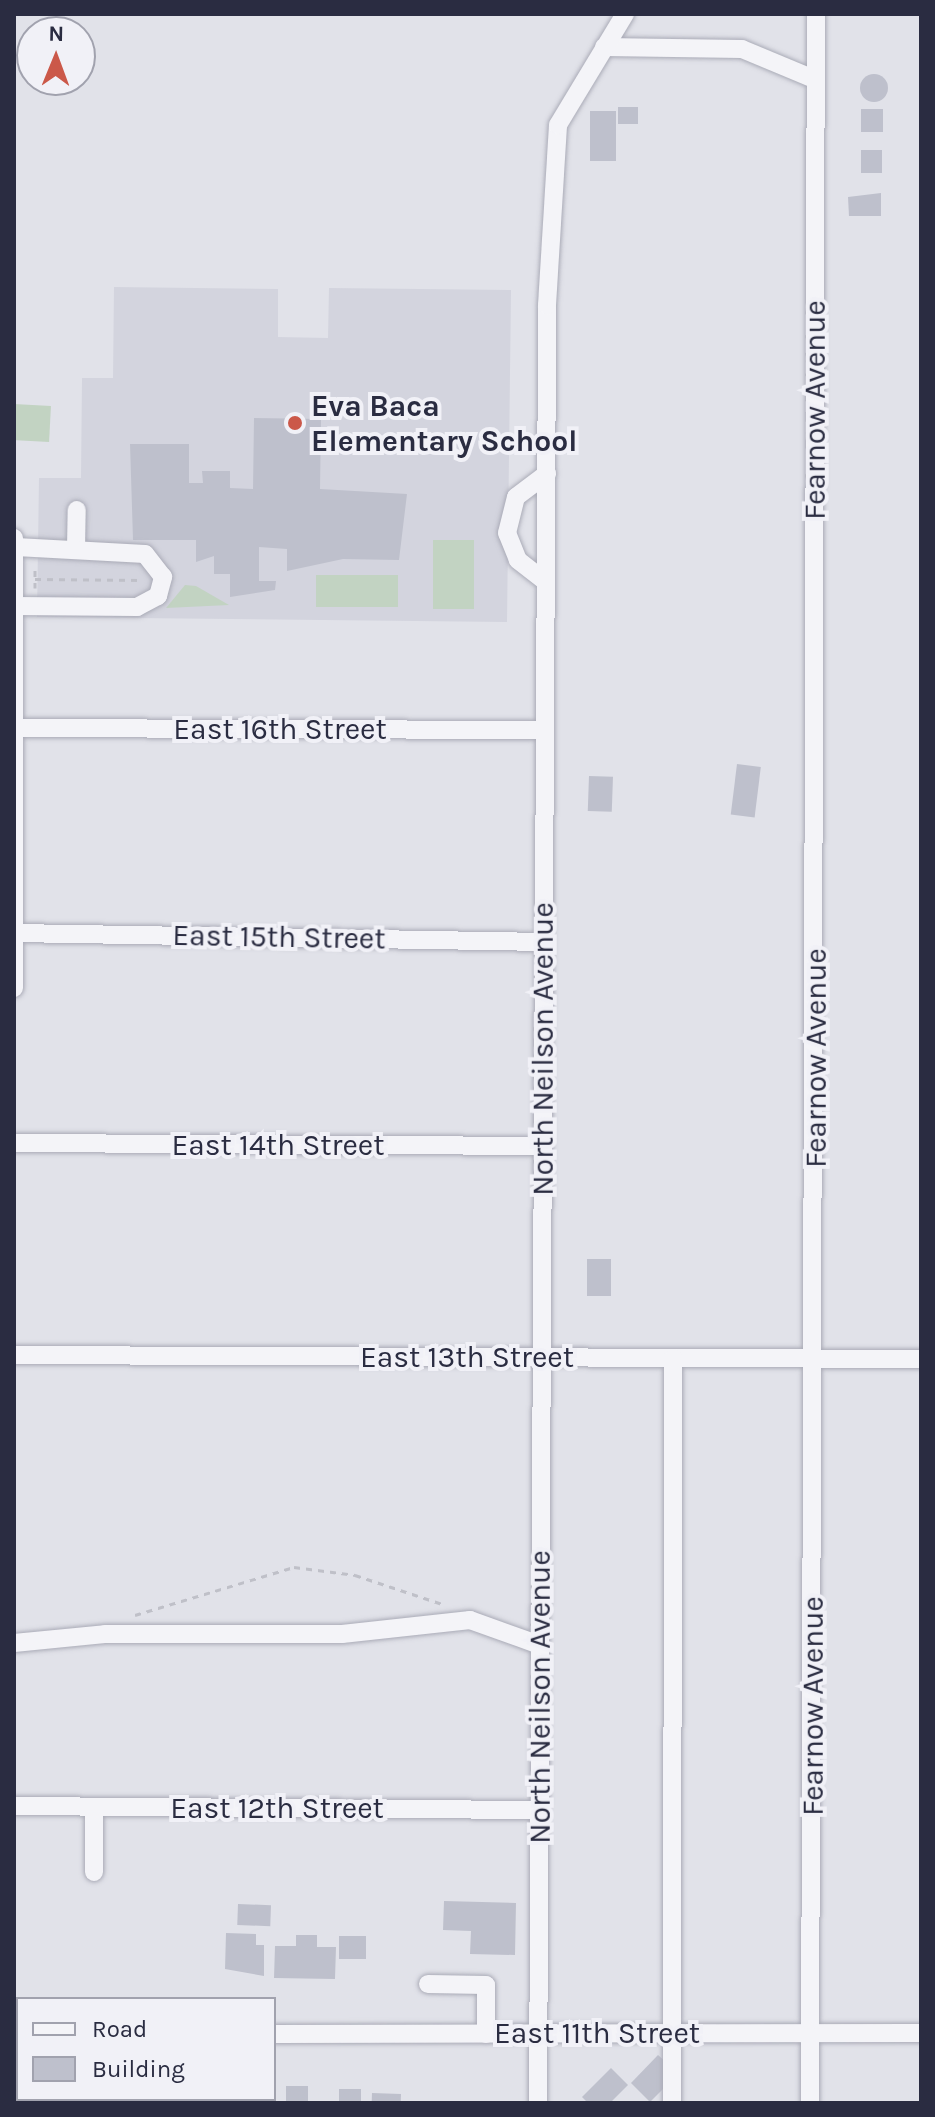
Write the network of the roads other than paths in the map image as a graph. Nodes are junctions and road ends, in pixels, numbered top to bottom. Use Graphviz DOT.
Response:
graph roads {
  1 [pos="625,14"];
  2 [pos="816,14"];
  3 [pos="604,47"];
  4 [pos="814,79"];
  5 [pos="547,474"];
  6 [pos="77,510"];
  7 [pos="22,544"];
  8 [pos="76,549"];
  9 [pos="546,582"];
  10 [pos="15,606"];
  11 [pos="14,728"];
  12 [pos="545,730"];
  13 [pos="15,933"];
  14 [pos="544,942"];
  15 [pos="14,988"];
  16 [pos="14,1143"];
  17 [pos="543,1146"];
  18 [pos="14,1355"];
  19 [pos="542,1358"];
  20 [pos="673,1358"];
  21 [pos="816,1359"];
  22 [pos="921,1359"];
  23 [pos="14,1643"];
  24 [pos="540,1645"];
  25 [pos="14,1806"];
  26 [pos="94,1807"];
  27 [pos="539,1810"];
  28 [pos="94,1872"];
  29 [pos="428,1984"];
  30 [pos="672,2033"];
  31 [pos="811,2033"];
  32 [pos="921,2033"];
  33 [pos="276,2034"];
  34 [pos="486,2034"];
  35 [pos="538,2034"];
  36 [pos="538,2103"];
  37 [pos="672,2103"];
  38 [pos="810,2103"];
  1 -- 3 [label="street, North Neilson Avenue"];
  2 -- 4 [label="street, Fearnow Avenue"];
  3 -- 4 [label="street"];
  3 -- 5 [label="street, North Neilson Avenue"];
  4 -- 21 [label="street, Fearnow Avenue"];
  5 -- 9 [label="street, North Neilson Avenue"];
  5 -- 9 [label="street"];
  6 -- 8 [label="street"];
  7 -- 8 [label="street"];
  7 -- 10 [label="street"];
  8 -- 10 [label="street"];
  9 -- 12 [label="street, North Neilson Avenue"];
  10 -- 11 [label="street"];
  11 -- 12 [label="street, East 16th Street"];
  11 -- 13 [label="street"];
  12 -- 14 [label="street, North Neilson Avenue"];
  13 -- 14 [label="street, East 15th Street"];
  13 -- 15 [label="street"];
  14 -- 17 [label="street, North Neilson Avenue"];
  16 -- 17 [label="street, East 14th Street"];
  17 -- 19 [label="street, North Neilson Avenue"];
  18 -- 19 [label="street, East 13th Street"];
  19 -- 20 [label="street, East 13th Street"];
  19 -- 24 [label="street, North Neilson Avenue"];
  20 -- 21 [label="street, East 13th Street"];
  20 -- 30 [label="street"];
  21 -- 22 [label="street, East 13th Street"];
  21 -- 31 [label="street, Fearnow Avenue"];
  23 -- 24 [label="street"];
  24 -- 27 [label="street, North Neilson Avenue"];
  25 -- 26 [label="street, East 12th Street"];
  26 -- 27 [label="street, East 12th Street"];
  26 -- 28 [label="street"];
  27 -- 35 [label="street, North Neilson Avenue"];
  29 -- 34 [label="street"];
  30 -- 31 [label="street, East 11th Street"];
  30 -- 35 [label="street, East 11th Street"];
  30 -- 37 [label="street"];
  31 -- 32 [label="street, East 11th Street"];
  31 -- 38 [label="street, Fearnow Avenue"];
  33 -- 34 [label="street, East 11th Street"];
  34 -- 35 [label="street, East 11th Street"];
  35 -- 36 [label="street, North Neilson Avenue"];
}
